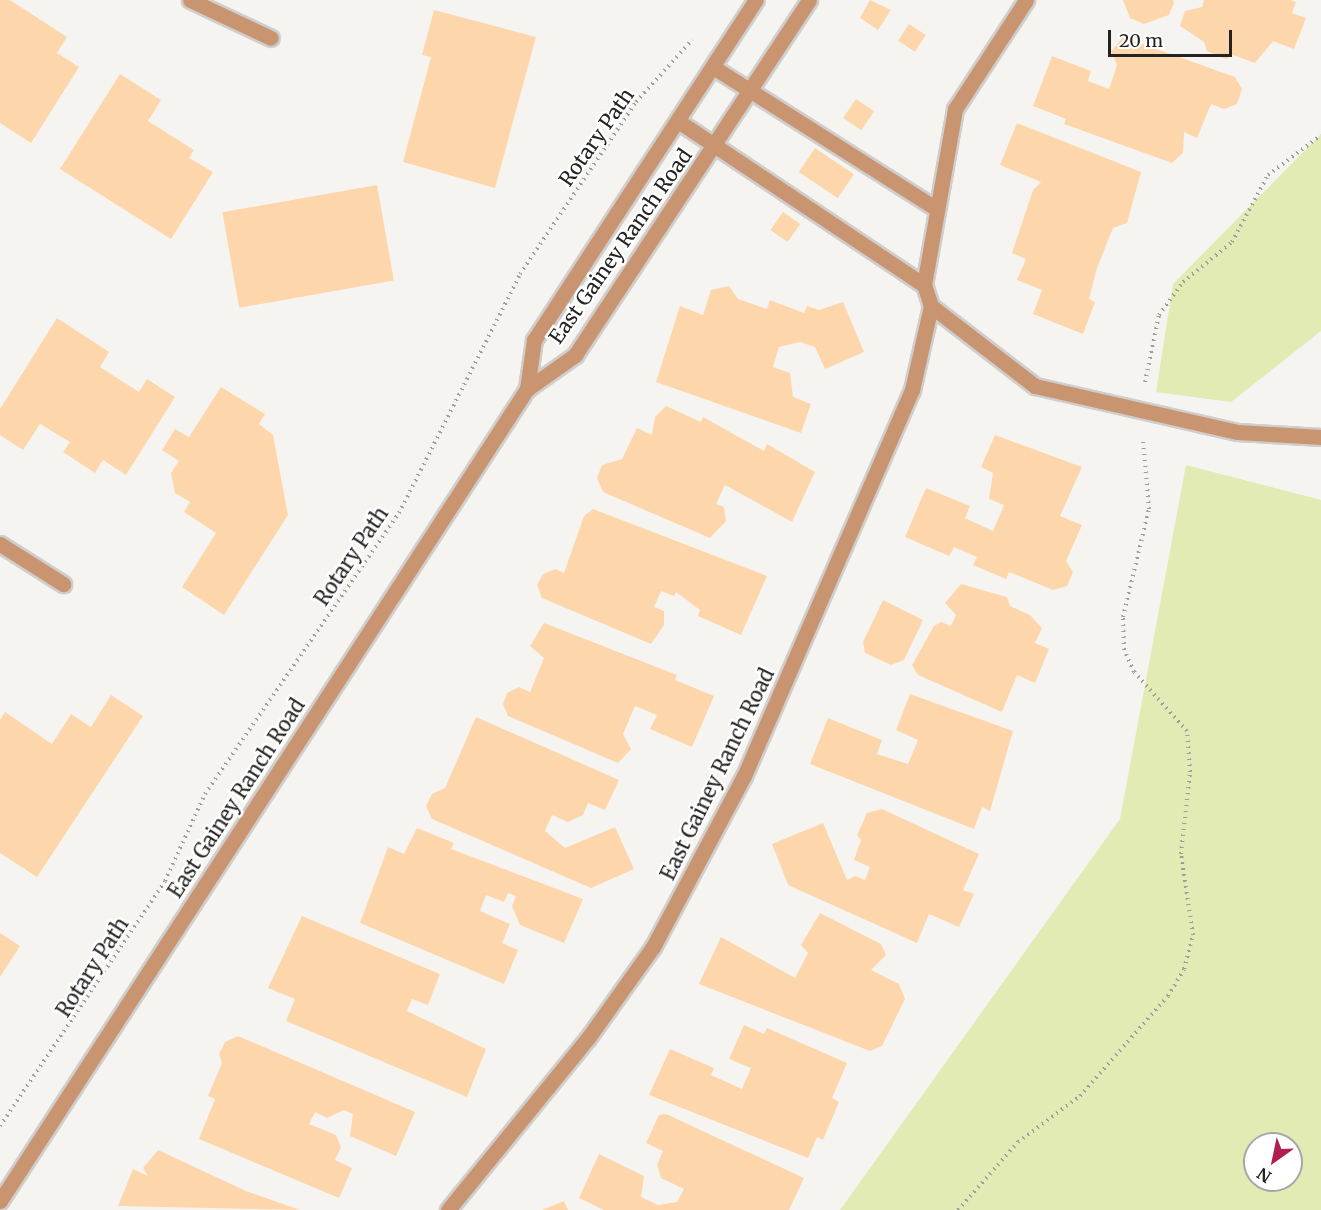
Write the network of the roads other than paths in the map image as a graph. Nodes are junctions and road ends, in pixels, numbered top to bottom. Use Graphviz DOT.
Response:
graph roads {
  1 [pos="190,0"];
  2 [pos="756,0"];
  3 [pos="809,0"];
  4 [pos="1026,0"];
  5 [pos="271,38"];
  6 [pos="713,67"];
  7 [pos="751,91"];
  8 [pos="678,121"];
  9 [pos="715,146"];
  10 [pos="937,209"];
  11 [pos="924,285"];
  12 [pos="931,306"];
  13 [pos="527,389"];
  14 [pos="1321,437"];
  15 [pos="0,544"];
  16 [pos="63,584"];
  17 [pos="0,1200"];
  18 [pos="448,1210"];
  1 -- 5 [label="street"];
  2 -- 6 [label="street, East Gainey Ranch Road"];
  3 -- 7 [label="street, East Gainey Ranch Road"];
  4 -- 10 [label="street"];
  6 -- 7 [label="street"];
  6 -- 8 [label="street, East Gainey Ranch Road"];
  7 -- 9 [label="street, East Gainey Ranch Road"];
  7 -- 10 [label="street"];
  8 -- 9 [label="street, East Gainey Ranch Road"];
  8 -- 13 [label="street, East Gainey Ranch Road"];
  9 -- 11 [label="street, East Gainey Ranch Road"];
  9 -- 13 [label="street, East Gainey Ranch Road"];
  10 -- 11 [label="street"];
  11 -- 12 [label="street"];
  12 -- 14 [label="street"];
  12 -- 18 [label="street, East Gainey Ranch Road"];
  13 -- 17 [label="street, East Gainey Ranch Road"];
  15 -- 16 [label="street"];
}
